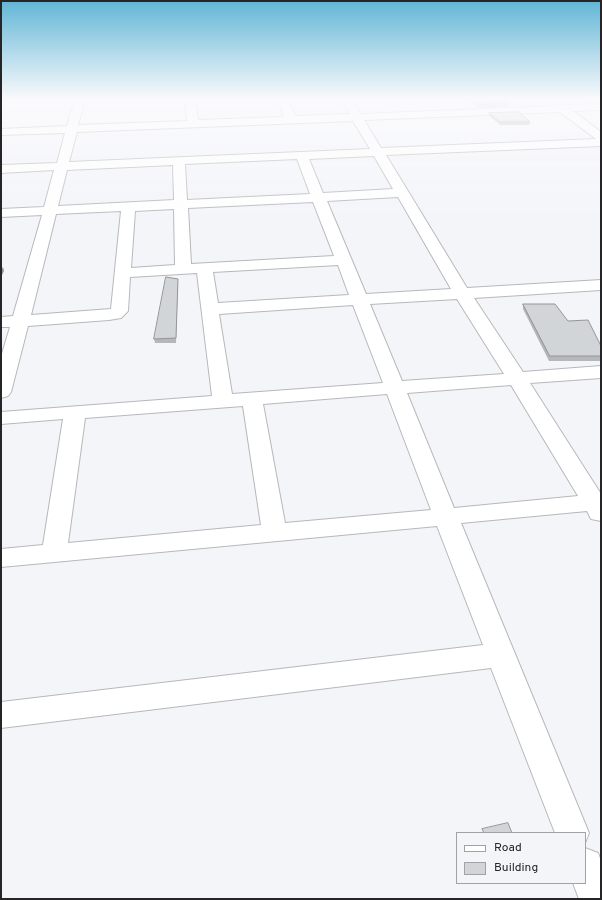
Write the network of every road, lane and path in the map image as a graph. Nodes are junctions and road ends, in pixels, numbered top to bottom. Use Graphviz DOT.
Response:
graph roads {
  1 [pos="69,141"];
  2 [pos="372,141"];
  3 [pos="601,142"];
  4 [pos="378,152"];
  5 [pos="302,156"];
  6 [pos="179,161"];
  7 [pos="62,166"];
  8 [pos="1,169"];
  9 [pos="403,193"];
  10 [pos="318,197"];
  11 [pos="180,204"];
  12 [pos="128,207"];
  13 [pos="49,211"];
  14 [pos="1,213"];
  15 [pos="344,260"];
  16 [pos="204,268"];
  17 [pos="183,269"];
  18 [pos="122,273"];
  19 [pos="601,285"];
  20 [pos="462,293"];
  21 [pos="359,300"];
  22 [pos="211,309"];
  23 [pos="20,321"];
  24 [pos="1,322"];
  25 [pos="601,372"];
  26 [pos="517,378"];
  27 [pos="395,388"];
  28 [pos="1,392"];
  29 [pos="252,399"];
  30 [pos="224,401"];
  31 [pos="75,412"];
  32 [pos="1,418"];
  33 [pos="599,506"];
  34 [pos="446,518"];
  35 [pos="274,532"];
  36 [pos="54,554"];
  37 [pos="1,558"];
  38 [pos="501,655"];
  39 [pos="1,715"];
  40 [pos="572,832"];
  41 [pos="586,869"];
  42 [pos="598,899"];
  1 -- 7 [label="street"];
  2 -- 4 [label="street"];
  3 -- 4 [label="street"];
  4 -- 5 [label="street"];
  4 -- 9 [label="street"];
  5 -- 6 [label="street"];
  5 -- 10 [label="street"];
  6 -- 7 [label="street"];
  6 -- 11 [label="street"];
  7 -- 8 [label="street"];
  7 -- 13 [label="street"];
  9 -- 10 [label="street"];
  9 -- 20 [label="street"];
  10 -- 11 [label="street"];
  10 -- 15 [label="street"];
  11 -- 12 [label="street"];
  11 -- 17 [label="street"];
  12 -- 13 [label="street"];
  12 -- 18 [label="street"];
  13 -- 14 [label="street"];
  13 -- 23 [label="street"];
  15 -- 16 [label="street"];
  15 -- 21 [label="street"];
  16 -- 17 [label="street"];
  16 -- 22 [label="street"];
  17 -- 18 [label="street"];
  18 -- 23 [label="street"];
  19 -- 20 [label="street"];
  20 -- 21 [label="street"];
  20 -- 26 [label="street"];
  21 -- 22 [label="street"];
  21 -- 27 [label="street"];
  22 -- 30 [label="street"];
  23 -- 24 [label="street"];
  23 -- 28 [label="street"];
  25 -- 26 [label="street"];
  26 -- 27 [label="street"];
  26 -- 33 [label="street"];
  27 -- 29 [label="street"];
  27 -- 34 [label="street"];
  29 -- 30 [label="street"];
  29 -- 35 [label="street"];
  30 -- 31 [label="street"];
  31 -- 32 [label="street"];
  31 -- 36 [label="street"];
  33 -- 34 [label="street"];
  34 -- 35 [label="street"];
  34 -- 38 [label="street"];
  35 -- 36 [label="street"];
  36 -- 37 [label="street"];
  38 -- 39 [label="street"];
  38 -- 40 [label="street"];
  41 -- 42 [label="street"];
}
